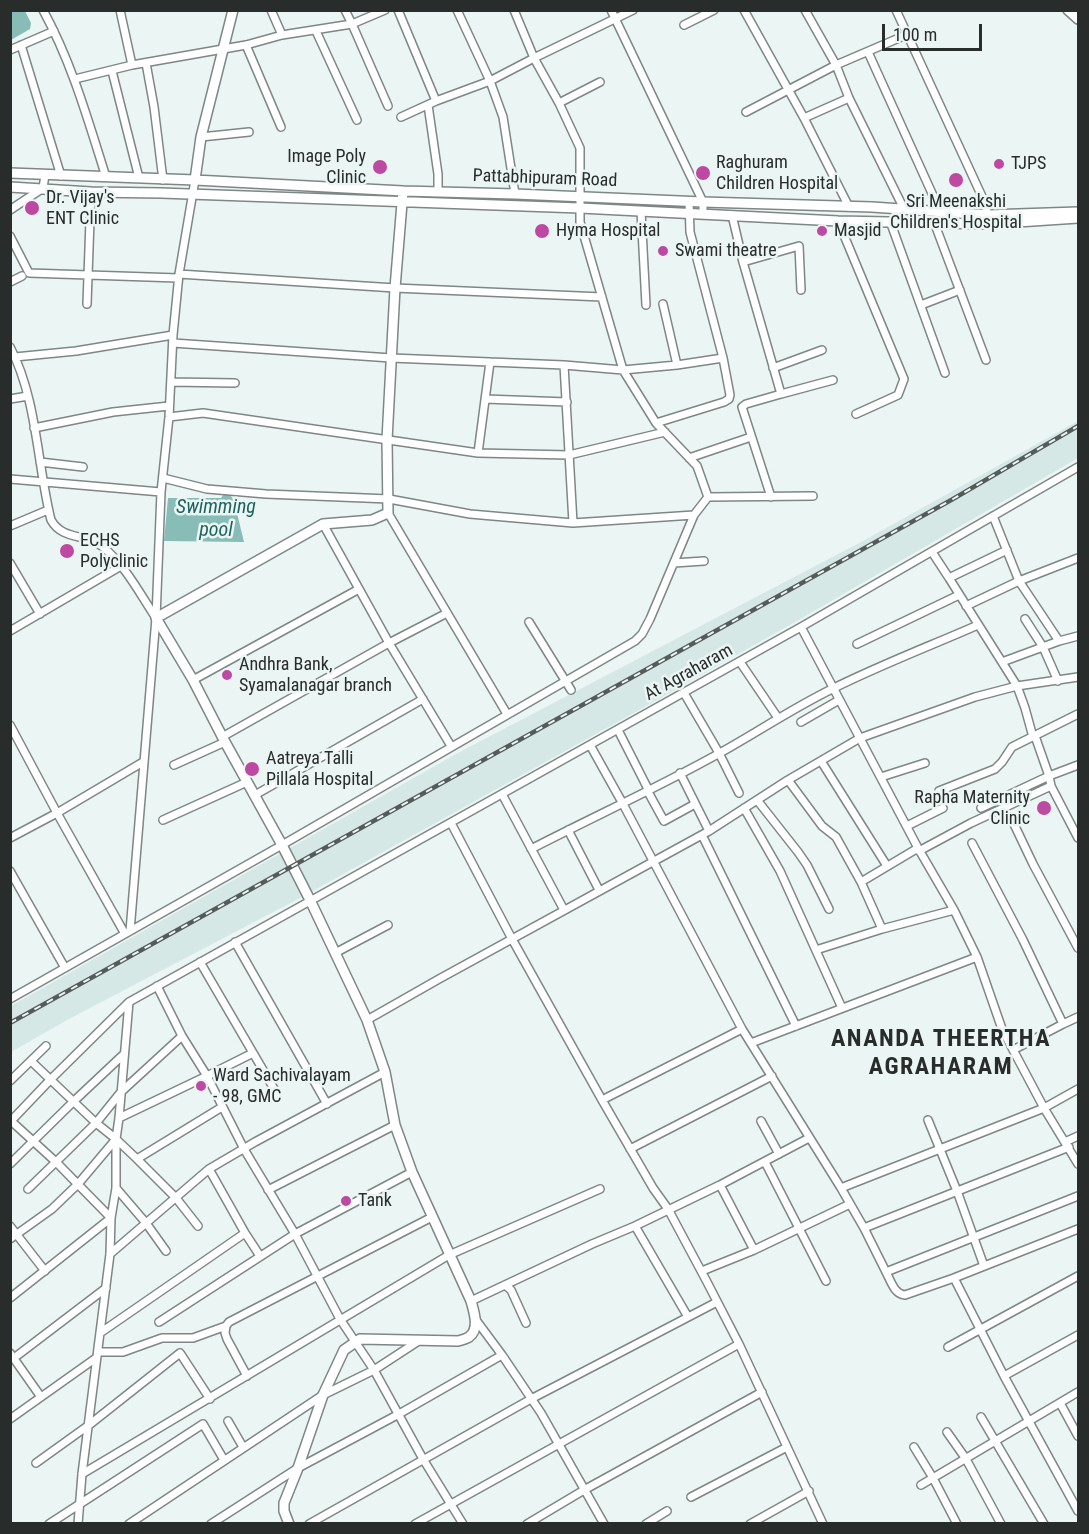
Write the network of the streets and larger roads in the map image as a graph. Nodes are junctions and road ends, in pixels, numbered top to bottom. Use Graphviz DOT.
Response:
graph roads {
  1 [pos="43,10"];
  2 [pos="120,10"];
  3 [pos="233,10"];
  4 [pos="271,10"];
  5 [pos="345,10"];
  6 [pos="385,10"];
  7 [pos="398,10"];
  8 [pos="457,10"];
  9 [pos="514,10"];
  10 [pos="611,10"];
  11 [pos="633,10"];
  12 [pos="714,10"];
  13 [pos="744,10"];
  14 [pos="805,10"];
  15 [pos="896,10"];
  16 [pos="1068,10"];
  17 [pos="615,19"];
  18 [pos="1078,19"];
  19 [pos="352,24"];
  20 [pos="684,25"];
  21 [pos="316,30"];
  22 [pos="54,31"];
  23 [pos="282,35"];
  24 [pos="906,35"];
  25 [pos="21,45"];
  26 [pos="246,45"];
  27 [pos="10,50"];
  28 [pos="223,50"];
  29 [pos="868,52"];
  30 [pos="534,58"];
  31 [pos="146,63"];
  32 [pos="836,65"];
  33 [pos="132,66"];
  34 [pos="112,71"];
  35 [pos="75,79"];
  36 [pos="490,81"];
  37 [pos="600,82"];
  38 [pos="789,89"];
  39 [pos="849,98"];
  40 [pos="436,101"];
  41 [pos="559,103"];
  42 [pos="428,105"];
  43 [pos="388,106"];
  44 [pos="746,111"];
  45 [pos="401,117"];
  46 [pos="804,118"];
  47 [pos="357,120"];
  48 [pos="281,127"];
  49 [pos="249,132"];
  50 [pos="201,137"];
  51 [pos="11,173"];
  52 [pos="45,175"];
  53 [pos="61,176"];
  54 [pos="106,177"];
  55 [pos="139,178"];
  56 [pos="163,180"];
  57 [pos="195,180"];
  58 [pos="10,187"];
  59 [pos="43,188"];
  60 [pos="403,191"];
  61 [pos="438,191"];
  62 [pos="91,192"];
  63 [pos="515,194"];
  64 [pos="193,195"];
  65 [pos="581,196"];
  66 [pos="689,201"];
  67 [pos="402,202"];
  68 [pos="703,202"];
  69 [pos="849,207"];
  70 [pos="580,208"];
  71 [pos="904,209"];
  72 [pos="10,210"];
  73 [pos="641,211"];
  74 [pos="940,211"];
  75 [pos="1078,212"];
  76 [pos="688,214"];
  77 [pos="703,214"];
  78 [pos="732,216"];
  79 [pos="1078,218"];
  80 [pos="987,219"];
  81 [pos="838,220"];
  82 [pos="890,221"];
  83 [pos="934,222"];
  84 [pos="10,236"];
  85 [pos="743,262"];
  86 [pos="87,275"];
  87 [pos="22,276"];
  88 [pos="178,276"];
  89 [pos="10,282"];
  90 [pos="395,288"];
  91 [pos="801,290"];
  92 [pos="960,290"];
  93 [pos="602,297"];
  94 [pos="87,304"];
  95 [pos="663,304"];
  96 [pos="646,305"];
  97 [pos="921,305"];
  98 [pos="173,335"];
  99 [pos="173,343"];
  100 [pos="10,347"];
  101 [pos="822,350"];
  102 [pos="15,357"];
  103 [pos="391,358"];
  104 [pos="723,358"];
  105 [pos="986,360"];
  106 [pos="490,362"];
  107 [pos="564,365"];
  108 [pos="677,365"];
  109 [pos="773,368"];
  110 [pos="623,370"];
  111 [pos="945,373"];
  112 [pos="833,380"];
  113 [pos="171,382"];
  114 [pos="235,383"];
  115 [pos="781,394"];
  116 [pos="28,396"];
  117 [pos="10,399"];
  118 [pos="485,399"];
  119 [pos="567,402"];
  120 [pos="169,406"];
  121 [pos="856,414"];
  122 [pos="169,417"];
  123 [pos="656,423"];
  124 [pos="34,428"];
  125 [pos="665,432"];
  126 [pos="751,437"];
  127 [pos="387,440"];
  128 [pos="478,453"];
  129 [pos="569,455"];
  130 [pos="689,458"];
  131 [pos="40,462"];
  132 [pos="83,467"];
  133 [pos="1078,467"];
  134 [pos="163,478"];
  135 [pos="10,479"];
  136 [pos="43,482"];
  137 [pos="161,492"];
  138 [pos="813,496"];
  139 [pos="708,497"];
  140 [pos="771,497"];
  141 [pos="389,499"];
  142 [pos="48,510"];
  143 [pos="388,513"];
  144 [pos="694,515"];
  145 [pos="993,516"];
  146 [pos="573,523"];
  147 [pos="323,524"];
  148 [pos="10,526"];
  149 [pos="1007,550"];
  150 [pos="932,552"];
  151 [pos="1077,558"];
  152 [pos="704,561"];
  153 [pos="10,563"];
  154 [pos="674,564"];
  155 [pos="121,566"];
  156 [pos="1078,567"];
  157 [pos="949,578"];
  158 [pos="1019,581"];
  159 [pos="359,589"];
  160 [pos="960,595"];
  161 [pos="966,606"];
  162 [pos="447,613"];
  163 [pos="40,614"];
  164 [pos="156,618"];
  165 [pos="1025,620"];
  166 [pos="529,622"];
  167 [pos="978,625"];
  168 [pos="801,627"];
  169 [pos="10,631"];
  170 [pos="1078,636"];
  171 [pos="1059,641"];
  172 [pos="389,643"];
  173 [pos="857,644"];
  174 [pos="1042,647"];
  175 [pos="740,662"];
  176 [pos="1002,662"];
  177 [pos="1078,677"];
  178 [pos="193,680"];
  179 [pos="566,680"];
  180 [pos="1058,681"];
  181 [pos="1017,687"];
  182 [pos="833,688"];
  183 [pos="571,690"];
  184 [pos="684,693"];
  185 [pos="423,699"];
  186 [pos="839,700"];
  187 [pos="507,714"];
  188 [pos="1078,714"];
  189 [pos="778,718"];
  190 [pos="801,722"];
  191 [pos="10,725"];
  192 [pos="618,730"];
  193 [pos="1034,737"];
  194 [pos="860,738"];
  195 [pos="224,740"];
  196 [pos="590,745"];
  197 [pos="451,746"];
  198 [pos="719,753"];
  199 [pos="821,761"];
  200 [pos="143,762"];
  201 [pos="925,762"];
  202 [pos="174,765"];
  203 [pos="1078,765"];
  204 [pos="680,773"];
  205 [pos="1049,776"];
  206 [pos="881,777"];
  207 [pos="788,780"];
  208 [pos="247,782"];
  209 [pos="1051,786"];
  210 [pos="648,790"];
  211 [pos="939,791"];
  212 [pos="739,793"];
  213 [pos="502,794"];
  214 [pos="255,795"];
  215 [pos="757,800"];
  216 [pos="623,804"];
  217 [pos="695,804"];
  218 [pos="744,808"];
  219 [pos="943,808"];
  220 [pos="981,808"];
  221 [pos="57,813"];
  222 [pos="163,820"];
  223 [pos="1013,822"];
  224 [pos="451,823"];
  225 [pos="907,826"];
  226 [pos="568,830"];
  227 [pos="706,833"];
  228 [pos="10,838"];
  229 [pos="1078,838"];
  230 [pos="972,843"];
  231 [pos="282,845"];
  232 [pos="531,849"];
  233 [pos="918,849"];
  234 [pos="654,862"];
  235 [pos="887,866"];
  236 [pos="10,871"];
  237 [pos="861,882"];
  238 [pos="599,890"];
  239 [pos="310,900"];
  240 [pos="829,909"];
  241 [pos="564,910"];
  242 [pos="954,910"];
  243 [pos="388,925"];
  244 [pos="882,929"];
  245 [pos="127,932"];
  246 [pos="1075,933"];
  247 [pos="512,939"];
  248 [pos="235,942"];
  249 [pos="1078,948"];
  250 [pos="816,950"];
  251 [pos="335,953"];
  252 [pos="977,957"];
  253 [pos="200,962"];
  254 [pos="65,968"];
  255 [pos="157,986"];
  256 [pos="10,999"];
  257 [pos="129,1002"];
  258 [pos="842,1008"];
  259 [pos="1078,1017"];
  260 [pos="367,1020"];
  261 [pos="1063,1024"];
  262 [pos="796,1026"];
  263 [pos="742,1029"];
  264 [pos="182,1036"];
  265 [pos="751,1043"];
  266 [pos="46,1046"];
  267 [pos="1013,1050"];
  268 [pos="253,1053"];
  269 [pos="124,1054"];
  270 [pos="31,1061"];
  271 [pos="385,1072"];
  272 [pos="207,1076"];
  273 [pos="772,1076"];
  274 [pos="50,1080"];
  275 [pos="10,1081"];
  276 [pos="1078,1089"];
  277 [pos="121,1092"];
  278 [pos="277,1094"];
  279 [pos="602,1100"];
  280 [pos="74,1101"];
  281 [pos="327,1104"];
  282 [pos="222,1107"];
  283 [pos="1044,1108"];
  284 [pos="119,1118"];
  285 [pos="928,1120"];
  286 [pos="11,1121"];
  287 [pos="761,1121"];
  288 [pos="96,1123"];
  289 [pos="395,1125"];
  290 [pos="1078,1136"];
  291 [pos="809,1138"];
  292 [pos="116,1139"];
  293 [pos="33,1141"];
  294 [pos="1067,1145"];
  295 [pos="244,1149"];
  296 [pos="630,1149"];
  297 [pos="941,1149"];
  298 [pos="779,1154"];
  299 [pos="138,1159"];
  300 [pos="56,1162"];
  301 [pos="765,1162"];
  302 [pos="10,1164"];
  303 [pos="1078,1164"];
  304 [pos="209,1169"];
  305 [pos="412,1172"];
  306 [pos="78,1184"];
  307 [pos="720,1185"];
  308 [pos="116,1188"];
  309 [pos="841,1188"];
  310 [pos="28,1189"];
  311 [pos="600,1189"];
  312 [pos="268,1190"];
  313 [pos="957,1191"];
  314 [pos="1078,1196"];
  315 [pos="176,1198"];
  316 [pos="850,1204"];
  317 [pos="668,1209"];
  318 [pos="432,1217"];
  319 [pos="111,1218"];
  320 [pos="147,1223"];
  321 [pos="10,1226"];
  322 [pos="198,1226"];
  323 [pos="635,1226"];
  324 [pos="799,1228"];
  325 [pos="864,1228"];
  326 [pos="1078,1229"];
  327 [pos="245,1233"];
  328 [pos="295,1234"];
  329 [pos="14,1237"];
  330 [pos="973,1238"];
  331 [pos="754,1250"];
  332 [pos="166,1251"];
  333 [pos="110,1254"];
  334 [pos="449,1255"];
  335 [pos="260,1256"];
  336 [pos="984,1266"];
  337 [pos="45,1271"];
  338 [pos="702,1271"];
  339 [pos="886,1272"];
  340 [pos="317,1276"];
  341 [pos="1078,1276"];
  342 [pos="955,1280"];
  343 [pos="826,1281"];
  344 [pos="505,1285"];
  345 [pos="106,1288"];
  346 [pos="10,1298"];
  347 [pos="471,1301"];
  348 [pos="717,1302"];
  349 [pos="688,1317"];
  350 [pos="340,1319"];
  351 [pos="476,1320"];
  352 [pos="159,1322"];
  353 [pos="526,1323"];
  354 [pos="981,1329"];
  355 [pos="225,1330"];
  356 [pos="100,1334"];
  357 [pos="1078,1335"];
  358 [pos="168,1338"];
  359 [pos="420,1340"];
  360 [pos="354,1342"];
  361 [pos="739,1344"];
  362 [pos="948,1347"];
  363 [pos="98,1352"];
  364 [pos="180,1353"];
  365 [pos="12,1355"];
  366 [pos="502,1355"];
  367 [pos="374,1370"];
  368 [pos="247,1376"];
  369 [pos="1004,1376"];
  370 [pos="762,1392"];
  371 [pos="1078,1392"];
  372 [pos="323,1395"];
  373 [pos="41,1397"];
  374 [pos="210,1399"];
  375 [pos="531,1399"];
  376 [pos="1059,1403"];
  377 [pos="399,1414"];
  378 [pos="981,1417"];
  379 [pos="10,1419"];
  380 [pos="228,1421"];
  381 [pos="1029,1421"];
  382 [pos="89,1425"];
  383 [pos="947,1432"];
  384 [pos="1078,1436"];
  385 [pos="995,1442"];
  386 [pos="558,1443"];
  387 [pos="787,1447"];
  388 [pos="914,1447"];
  389 [pos="243,1448"];
  390 [pos="423,1459"];
  391 [pos="966,1459"];
  392 [pos="224,1460"];
  393 [pos="36,1463"];
  394 [pos="298,1468"];
  395 [pos="82,1474"];
  396 [pos="933,1478"];
  397 [pos="921,1485"];
  398 [pos="584,1490"];
  399 [pos="809,1491"];
  400 [pos="690,1497"];
  401 [pos="80,1503"];
  402 [pos="451,1503"];
  403 [pos="667,1511"];
  404 [pos="1078,1511"];
  405 [pos="822,1521"];
  406 [pos="49,1524"];
  407 [pos="78,1524"];
  408 [pos="129,1524"];
  409 [pos="211,1524"];
  410 [pos="289,1524"];
  411 [pos="309,1524"];
  412 [pos="415,1524"];
  413 [pos="463,1524"];
  414 [pos="527,1524"];
  415 [pos="604,1524"];
  416 [pos="646,1524"];
  417 [pos="750,1524"];
  418 [pos="813,1524"];
  419 [pos="957,1524"];
  420 [pos="1001,1524"];
  421 [pos="1044,1524"];
  1 -- 22 [label="street"];
  2 -- 33 [label="street"];
  3 -- 28 [label="street"];
  4 -- 23 [label="street"];
  5 -- 19 [label="street"];
  6 -- 19 [label="street"];
  7 -- 40 [label="street"];
  8 -- 36 [label="street"];
  9 -- 30 [label="street"];
  10 -- 17 [label="street"];
  11 -- 17 [label="street"];
  12 -- 20 [label="street"];
  13 -- 38 [label="street"];
  14 -- 32 [label="street"];
  15 -- 24 [label="street"];
  16 -- 18 [label="street"];
  17 -- 30 [label="street"];
  17 -- 68 [label="street"];
  19 -- 21 [label="street"];
  19 -- 43 [label="street"];
  21 -- 23 [label="street"];
  21 -- 47 [label="street"];
  22 -- 25 [label="street"];
  22 -- 35 [label="street"];
  23 -- 26 [label="street"];
  24 -- 29 [label="street"];
  24 -- 80 [label="street"];
  25 -- 27 [label="street"];
  25 -- 53 [label="street"];
  26 -- 28 [label="street"];
  26 -- 48 [label="street"];
  28 -- 31 [label="street"];
  28 -- 50 [label="street"];
  29 -- 32 [label="street"];
  29 -- 74 [label="street"];
  30 -- 36 [label="street"];
  30 -- 41 [label="street"];
  31 -- 33 [label="street"];
  31 -- 56 [label="street"];
  32 -- 38 [label="street"];
  32 -- 39 [label="street"];
  33 -- 34 [label="street"];
  34 -- 35 [label="street"];
  34 -- 55 [label="street"];
  35 -- 54 [label="street"];
  36 -- 40 [label="street"];
  36 -- 63 [label="street"];
  37 -- 41 [label="street"];
  38 -- 44 [label="street"];
  38 -- 46 [label="street"];
  39 -- 46 [label="street"];
  39 -- 71 [label="street"];
  40 -- 42 [label="street"];
  41 -- 65 [label="street"];
  42 -- 45 [label="street"];
  42 -- 61 [label="street"];
  46 -- 69 [label="street"];
  49 -- 50 [label="street"];
  50 -- 57 [label="street"];
  51 -- 52 [label="street, Pattabhipuram Road"];
  52 -- 53 [label="street, Pattabhipuram Road"];
  52 -- 59 [label="street"];
  53 -- 54 [label="street, Pattabhipuram Road"];
  54 -- 55 [label="street, Pattabhipuram Road"];
  55 -- 56 [label="street, Pattabhipuram Road"];
  56 -- 57 [label="street, Pattabhipuram Road"];
  57 -- 60 [label="street, Pattabhipuram Road"];
  57 -- 64 [label="street"];
  58 -- 59 [label="street, Pattabhipuram Road"];
  59 -- 62 [label="street, Pattabhipuram Road"];
  59 -- 72 [label="street"];
  60 -- 61 [label="street, Pattabhipuram Road"];
  60 -- 67 [label="street"];
  61 -- 63 [label="street, Pattabhipuram Road"];
  62 -- 64 [label="street, Pattabhipuram Road"];
  62 -- 86 [label="street"];
  63 -- 65 [label="street, Pattabhipuram Road"];
  64 -- 67 [label="street, Pattabhipuram Road"];
  64 -- 88 [label="street"];
  65 -- 66 [label="street, Pattabhipuram Road"];
  65 -- 70 [label="street"];
  66 -- 68 [label="street, Pattabhipuram Road"];
  66 -- 76 [label="street"];
  67 -- 70 [label="street, Pattabhipuram Road"];
  67 -- 90 [label="street"];
  68 -- 69 [label="street, Pattabhipuram Road"];
  68 -- 77 [label="street"];
  69 -- 71 [label="street, Pattabhipuram Road"];
  70 -- 73 [label="street, Pattabhipuram Road"];
  70 -- 93 [label="street"];
  71 -- 74 [label="street, Pattabhipuram Road"];
  73 -- 76 [label="street, Pattabhipuram Road"];
  73 -- 96 [label="street"];
  74 -- 80 [label="street, Pattabhipuram Road"];
  75 -- 80 [label="street, Pattabhipuram Road"];
  76 -- 77 [label="street, Pattabhipuram Road"];
  76 -- 104 [label="street"];
  77 -- 78 [label="street, Pattabhipuram Road"];
  78 -- 81 [label="street, Pattabhipuram Road"];
  78 -- 85 [label="street"];
  79 -- 80 [label="street, Pattabhipuram Road"];
  80 -- 83 [label="street, Pattabhipuram Road"];
  81 -- 82 [label="street, Pattabhipuram Road"];
  81 -- 121 [label="street"];
  82 -- 83 [label="street, Pattabhipuram Road"];
  82 -- 97 [label="street"];
  83 -- 92 [label="street"];
  84 -- 86 [label="street"];
  85 -- 91 [label="street"];
  85 -- 109 [label="street"];
  86 -- 88 [label="street"];
  86 -- 94 [label="street"];
  87 -- 89 [label="street"];
  88 -- 90 [label="street"];
  88 -- 98 [label="street"];
  90 -- 93 [label="street"];
  90 -- 103 [label="street"];
  92 -- 97 [label="street"];
  92 -- 105 [label="street"];
  93 -- 110 [label="street"];
  95 -- 108 [label="street"];
  97 -- 111 [label="street"];
  98 -- 99 [label="street"];
  98 -- 102 [label="street"];
  99 -- 103 [label="street"];
  99 -- 113 [label="street"];
  100 -- 102 [label="street"];
  101 -- 109 [label="street"];
  102 -- 116 [label="street"];
  103 -- 106 [label="street"];
  103 -- 127 [label="street"];
  104 -- 108 [label="street"];
  104 -- 123 [label="street"];
  106 -- 107 [label="street"];
  106 -- 118 [label="street"];
  107 -- 110 [label="street"];
  107 -- 119 [label="street"];
  108 -- 110 [label="street"];
  109 -- 115 [label="street"];
  110 -- 123 [label="street"];
  112 -- 115 [label="street"];
  113 -- 114 [label="street"];
  113 -- 120 [label="street"];
  115 -- 126 [label="street"];
  116 -- 117 [label="street"];
  116 -- 124 [label="street"];
  118 -- 119 [label="street"];
  118 -- 128 [label="street"];
  119 -- 129 [label="street"];
  120 -- 122 [label="street"];
  120 -- 124 [label="street"];
  122 -- 127 [label="street"];
  122 -- 134 [label="street"];
  123 -- 125 [label="street"];
  124 -- 131 [label="street"];
  125 -- 129 [label="street"];
  125 -- 130 [label="street"];
  126 -- 130 [label="street"];
  126 -- 140 [label="street"];
  127 -- 128 [label="street"];
  127 -- 141 [label="street"];
  128 -- 129 [label="street"];
  129 -- 146 [label="street"];
  130 -- 139 [label="street"];
  131 -- 132 [label="street"];
  131 -- 136 [label="street"];
  133 -- 145 [label="street, At Agraharam"];
  134 -- 137 [label="street"];
  134 -- 141 [label="street"];
  135 -- 136 [label="street"];
  136 -- 137 [label="street"];
  136 -- 142 [label="street"];
  137 -- 164 [label="street"];
  138 -- 140 [label="street"];
  139 -- 140 [label="street"];
  139 -- 144 [label="street"];
  141 -- 143 [label="street"];
  141 -- 146 [label="street"];
  142 -- 148 [label="street"];
  142 -- 155 [label="street"];
  143 -- 147 [label="street"];
  143 -- 162 [label="street"];
  144 -- 146 [label="street"];
  144 -- 154 [label="street"];
  145 -- 149 [label="street"];
  145 -- 150 [label="street, At Agraharam"];
  147 -- 159 [label="street"];
  147 -- 164 [label="street"];
  149 -- 157 [label="street"];
  149 -- 158 [label="street"];
  150 -- 157 [label="street"];
  150 -- 168 [label="street, At Agraharam"];
  151 -- 156 [label="street"];
  151 -- 158 [label="street"];
  152 -- 154 [label="street"];
  153 -- 163 [label="street"];
  154 -- 179 [label="street"];
  155 -- 163 [label="street"];
  155 -- 164 [label="street"];
  157 -- 160 [label="street"];
  158 -- 161 [label="street"];
  158 -- 171 [label="street"];
  159 -- 172 [label="street"];
  159 -- 178 [label="street"];
  160 -- 161 [label="street"];
  160 -- 173 [label="street"];
  161 -- 167 [label="street"];
  162 -- 172 [label="street"];
  162 -- 187 [label="street"];
  163 -- 169 [label="street"];
  164 -- 178 [label="street"];
  164 -- 200 [label="street"];
  165 -- 174 [label="street"];
  166 -- 179 [label="street"];
  167 -- 176 [label="street"];
  167 -- 182 [label="street"];
  168 -- 175 [label="street, At Agraharam"];
  168 -- 182 [label="street"];
  170 -- 171 [label="street"];
  171 -- 174 [label="street"];
  172 -- 185 [label="street"];
  172 -- 195 [label="street"];
  174 -- 176 [label="street"];
  174 -- 180 [label="street"];
  175 -- 184 [label="street, At Agraharam"];
  175 -- 189 [label="street"];
  176 -- 181 [label="street"];
  177 -- 180 [label="street"];
  178 -- 195 [label="street"];
  179 -- 183 [label="street"];
  179 -- 187 [label="street"];
  180 -- 181 [label="street"];
  181 -- 193 [label="street"];
  181 -- 194 [label="street"];
  182 -- 186 [label="street"];
  182 -- 189 [label="street"];
  184 -- 192 [label="street, At Agraharam"];
  184 -- 198 [label="street"];
  185 -- 197 [label="street"];
  185 -- 214 [label="street"];
  186 -- 190 [label="street"];
  186 -- 194 [label="street"];
  187 -- 197 [label="street"];
  188 -- 193 [label="street"];
  189 -- 198 [label="street"];
  191 -- 221 [label="street"];
  192 -- 196 [label="street, At Agraharam"];
  192 -- 210 [label="street"];
  193 -- 205 [label="street"];
  193 -- 211 [label="street"];
  194 -- 199 [label="street"];
  194 -- 206 [label="street"];
  195 -- 202 [label="street"];
  195 -- 208 [label="street"];
  196 -- 213 [label="street, At Agraharam"];
  196 -- 216 [label="street"];
  197 -- 231 [label="street"];
  198 -- 204 [label="street"];
  198 -- 212 [label="street"];
  199 -- 207 [label="street"];
  199 -- 235 [label="street"];
  200 -- 221 [label="street"];
  200 -- 245 [label="street"];
  201 -- 206 [label="street"];
  203 -- 205 [label="street"];
  204 -- 210 [label="street"];
  204 -- 217 [label="street"];
  205 -- 209 [label="street"];
  205 -- 220 [label="street"];
  206 -- 225 [label="street"];
  207 -- 215 [label="street"];
  207 -- 237 [label="street"];
  208 -- 214 [label="street"];
  208 -- 222 [label="street"];
  209 -- 229 [label="street"];
  209 -- 233 [label="street"];
  210 -- 216 [label="street"];
  210 -- 217 [label="street"];
  213 -- 224 [label="street, At Agraharam"];
  213 -- 232 [label="street"];
  214 -- 231 [label="street"];
  215 -- 218 [label="street"];
  215 -- 240 [label="street"];
  216 -- 226 [label="street"];
  216 -- 234 [label="street"];
  217 -- 227 [label="street"];
  218 -- 227 [label="street"];
  218 -- 250 [label="street"];
  219 -- 225 [label="street"];
  221 -- 228 [label="street"];
  221 -- 245 [label="street"];
  223 -- 246 [label="street"];
  224 -- 239 [label="street, At Agraharam"];
  224 -- 247 [label="street"];
  225 -- 233 [label="street"];
  226 -- 232 [label="street"];
  226 -- 238 [label="street"];
  227 -- 234 [label="street"];
  227 -- 262 [label="street"];
  230 -- 261 [label="street"];
  231 -- 239 [label="street"];
  231 -- 245 [label="street"];
  232 -- 241 [label="street"];
  233 -- 235 [label="street"];
  233 -- 242 [label="street"];
  234 -- 238 [label="street"];
  234 -- 263 [label="street"];
  235 -- 237 [label="street"];
  236 -- 254 [label="street"];
  237 -- 244 [label="street"];
  238 -- 241 [label="street"];
  239 -- 248 [label="street, At Agraharam"];
  239 -- 251 [label="street"];
  241 -- 247 [label="street"];
  242 -- 244 [label="street"];
  242 -- 252 [label="street"];
  243 -- 251 [label="street"];
  244 -- 250 [label="street"];
  245 -- 254 [label="street"];
  246 -- 249 [label="street"];
  247 -- 260 [label="street"];
  247 -- 279 [label="street"];
  248 -- 253 [label="street, At Agraharam"];
  248 -- 281 [label="street"];
  250 -- 258 [label="street"];
  251 -- 260 [label="street"];
  252 -- 258 [label="street"];
  252 -- 267 [label="street"];
  253 -- 255 [label="street, At Agraharam"];
  253 -- 268 [label="street"];
  254 -- 256 [label="street"];
  255 -- 257 [label="street, At Agraharam"];
  255 -- 264 [label="street"];
  257 -- 269 [label="street"];
  257 -- 274 [label="street, At Agraharam"];
  258 -- 262 [label="street"];
  259 -- 261 [label="street"];
  260 -- 271 [label="street"];
  261 -- 267 [label="street"];
  262 -- 265 [label="street"];
  263 -- 265 [label="street"];
  263 -- 279 [label="street"];
  264 -- 272 [label="street"];
  264 -- 277 [label="street"];
  265 -- 273 [label="street"];
  266 -- 270 [label="street"];
  267 -- 283 [label="street"];
  268 -- 272 [label="street"];
  268 -- 278 [label="street"];
  269 -- 277 [label="street"];
  269 -- 280 [label="street"];
  270 -- 274 [label="street"];
  270 -- 275 [label="street"];
  271 -- 281 [label="street"];
  271 -- 289 [label="street"];
  272 -- 282 [label="street"];
  272 -- 284 [label="street"];
  273 -- 291 [label="street"];
  273 -- 296 [label="street"];
  274 -- 280 [label="street"];
  274 -- 286 [label="street, At Agraharam"];
  276 -- 283 [label="street"];
  277 -- 284 [label="street"];
  277 -- 288 [label="street"];
  279 -- 296 [label="street"];
  280 -- 288 [label="street"];
  280 -- 293 [label="street"];
  281 -- 295 [label="street"];
  282 -- 295 [label="street"];
  282 -- 299 [label="street"];
  283 -- 294 [label="street"];
  283 -- 297 [label="street"];
  284 -- 292 [label="street"];
  285 -- 297 [label="street"];
  286 -- 293 [label="street"];
  287 -- 298 [label="street"];
  288 -- 292 [label="street"];
  288 -- 300 [label="street"];
  289 -- 305 [label="street"];
  289 -- 312 [label="street"];
  290 -- 294 [label="street"];
  291 -- 298 [label="street"];
  291 -- 309 [label="street"];
  292 -- 299 [label="street"];
  292 -- 306 [label="street"];
  292 -- 308 [label="street"];
  293 -- 300 [label="street"];
  293 -- 302 [label="street"];
  294 -- 303 [label="street"];
  294 -- 313 [label="street"];
  295 -- 304 [label="street"];
  295 -- 312 [label="street"];
  296 -- 317 [label="street"];
  297 -- 309 [label="street"];
  297 -- 313 [label="street"];
  298 -- 301 [label="street"];
  299 -- 315 [label="street"];
  300 -- 306 [label="street"];
  300 -- 310 [label="street"];
  301 -- 307 [label="street"];
  301 -- 324 [label="street"];
  304 -- 315 [label="street"];
  304 -- 327 [label="street"];
  305 -- 318 [label="street"];
  305 -- 328 [label="street"];
  306 -- 319 [label="street"];
  306 -- 329 [label="street"];
  307 -- 317 [label="street"];
  307 -- 331 [label="street"];
  308 -- 319 [label="street"];
  308 -- 320 [label="street"];
  309 -- 316 [label="street"];
  311 -- 334 [label="street"];
  312 -- 328 [label="street"];
  313 -- 325 [label="street"];
  313 -- 330 [label="street"];
  314 -- 330 [label="street"];
  315 -- 320 [label="street"];
  315 -- 322 [label="street"];
  316 -- 324 [label="street"];
  316 -- 325 [label="street"];
  317 -- 323 [label="street"];
  317 -- 338 [label="street"];
  318 -- 334 [label="street"];
  318 -- 340 [label="street"];
  319 -- 333 [label="street"];
  319 -- 337 [label="street"];
  320 -- 332 [label="street"];
  320 -- 333 [label="street"];
  321 -- 329 [label="street"];
  323 -- 344 [label="street"];
  323 -- 349 [label="street"];
  324 -- 331 [label="street"];
  324 -- 343 [label="street"];
  325 -- 339 [label="street"];
  326 -- 336 [label="street"];
  327 -- 335 [label="street"];
  327 -- 356 [label="street"];
  328 -- 335 [label="street"];
  328 -- 340 [label="street"];
  329 -- 337 [label="street"];
  330 -- 336 [label="street"];
  330 -- 339 [label="street"];
  331 -- 338 [label="street"];
  333 -- 345 [label="street"];
  334 -- 347 [label="street"];
  334 -- 350 [label="street"];
  335 -- 352 [label="street"];
  336 -- 342 [label="street"];
  337 -- 346 [label="street"];
  338 -- 348 [label="street"];
  339 -- 342 [label="street"];
  340 -- 350 [label="street"];
  340 -- 355 [label="street"];
  341 -- 354 [label="street"];
  342 -- 354 [label="street"];
  344 -- 347 [label="street"];
  344 -- 353 [label="street"];
  345 -- 356 [label="street"];
  345 -- 365 [label="street"];
  347 -- 351 [label="street"];
  348 -- 349 [label="street"];
  348 -- 361 [label="street"];
  349 -- 375 [label="street"];
  350 -- 360 [label="street"];
  350 -- 368 [label="street"];
  351 -- 359 [label="street"];
  351 -- 366 [label="street"];
  354 -- 362 [label="street"];
  354 -- 369 [label="street"];
  355 -- 358 [label="street"];
  355 -- 368 [label="street"];
  356 -- 363 [label="street"];
  357 -- 369 [label="street"];
  358 -- 363 [label="street"];
  358 -- 364 [label="street"];
  359 -- 360 [label="street"];
  359 -- 367 [label="street"];
  360 -- 367 [label="street"];
  360 -- 372 [label="street"];
  361 -- 370 [label="street"];
  361 -- 386 [label="street"];
  363 -- 373 [label="street"];
  363 -- 382 [label="street"];
  364 -- 374 [label="street"];
  364 -- 382 [label="street"];
  365 -- 373 [label="street"];
  366 -- 375 [label="street"];
  366 -- 377 [label="street"];
  367 -- 372 [label="street"];
  367 -- 377 [label="street"];
  368 -- 374 [label="street"];
  369 -- 381 [label="street"];
  370 -- 387 [label="street"];
  370 -- 398 [label="street"];
  371 -- 376 [label="street"];
  372 -- 389 [label="street"];
  372 -- 394 [label="street"];
  373 -- 379 [label="street"];
  374 -- 395 [label="street"];
  375 -- 386 [label="street"];
  375 -- 390 [label="street"];
  376 -- 381 [label="street"];
  376 -- 384 [label="street"];
  377 -- 390 [label="street"];
  377 -- 394 [label="street"];
  378 -- 385 [label="street"];
  380 -- 389 [label="street"];
  381 -- 385 [label="street"];
  381 -- 404 [label="street"];
  382 -- 393 [label="street"];
  382 -- 395 [label="street"];
  383 -- 391 [label="street"];
  385 -- 391 [label="street"];
  385 -- 421 [label="street"];
  386 -- 398 [label="street"];
  386 -- 402 [label="street"];
  387 -- 399 [label="street"];
  387 -- 400 [label="street"];
  388 -- 396 [label="street"];
  389 -- 392 [label="street"];
  390 -- 402 [label="street"];
  390 -- 411 [label="street"];
  391 -- 396 [label="street"];
  391 -- 420 [label="street"];
  392 -- 401 [label="street"];
  392 -- 408 [label="street"];
  394 -- 409 [label="street"];
  394 -- 410 [label="street"];
  395 -- 401 [label="street"];
  396 -- 397 [label="street"];
  396 -- 419 [label="street"];
  398 -- 414 [label="street"];
  398 -- 415 [label="street"];
  399 -- 405 [label="street"];
  399 -- 417 [label="street"];
  401 -- 406 [label="street"];
  401 -- 407 [label="street"];
  402 -- 412 [label="street"];
  402 -- 413 [label="street"];
  403 -- 416 [label="street"];
  405 -- 418 [label="street"];
}
